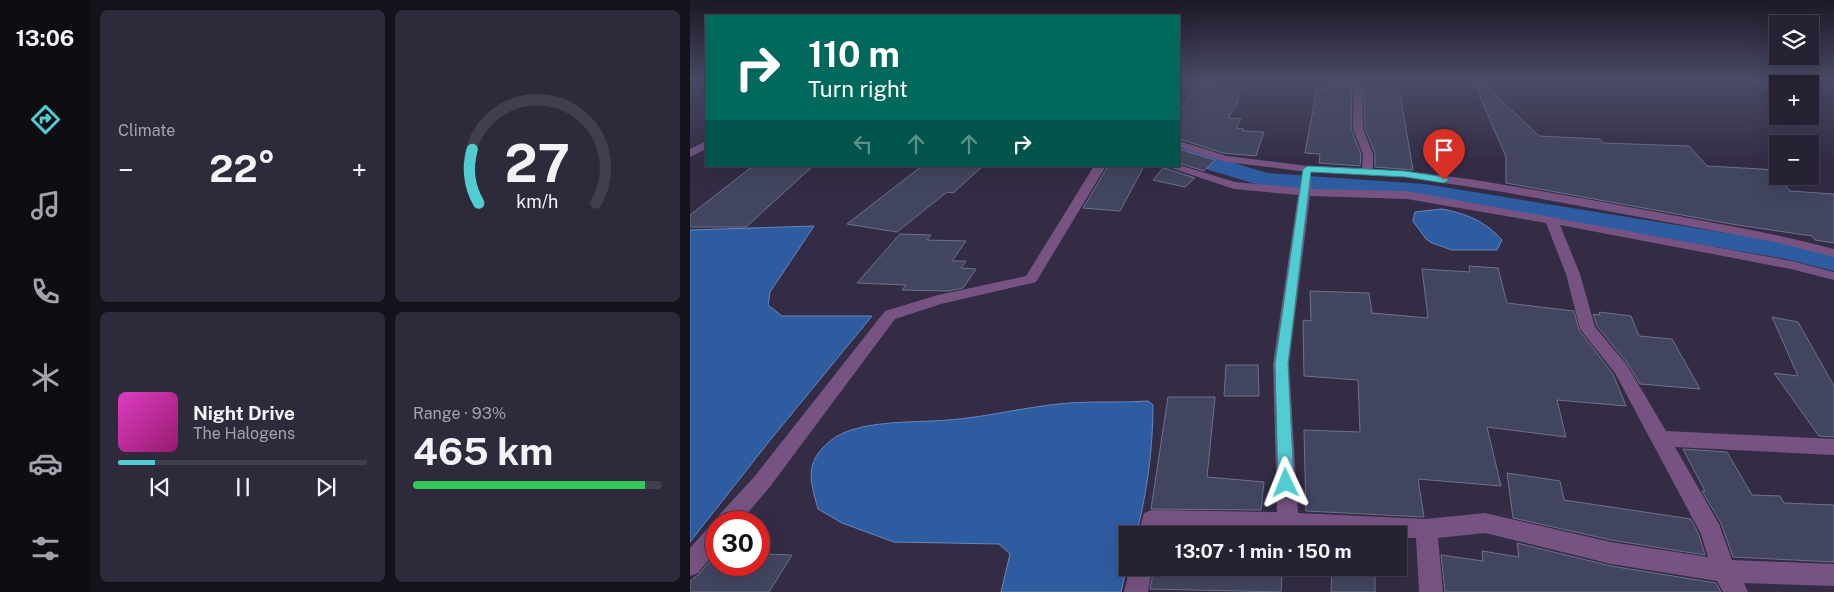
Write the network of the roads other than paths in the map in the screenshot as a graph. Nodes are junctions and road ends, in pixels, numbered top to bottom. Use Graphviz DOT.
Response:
graph roads {
  1 [pos="1358,108"];
  2 [pos="1180,144"];
  3 [pos="699,145"];
  4 [pos="690,154"];
  5 [pos="1099,167"];
  6 [pos="1173,167"];
  7 [pos="1308,169"];
  8 [pos="1367,172"];
  9 [pos="1304,192"];
  10 [pos="1551,220"];
  11 [pos="1834,253"];
  12 [pos="1834,276"];
  13 [pos="1660,438"];
  14 [pos="1834,447"];
  15 [pos="737,511"];
  16 [pos="1288,522"];
  17 [pos="1151,526"];
  18 [pos="1426,529"];
  19 [pos="705,548"];
  20 [pos="690,565"];
  21 [pos="1724,571"];
  22 [pos="1834,575"];
  23 [pos="1139,576"];
  24 [pos="1136,592"];
  25 [pos="1431,592"];
  26 [pos="1736,592"];
  1 -- 8 [label="street"];
  2 -- 7 [label="street"];
  3 -- 4 [label="street"];
  5 -- 15 [label="street"];
  6 -- 9 [label="street"];
  7 -- 8 [label="street"];
  7 -- 9 [label="street"];
  8 -- 11 [label="street"];
  9 -- 10 [label="street"];
  9 -- 16 [label="street"];
  10 -- 12 [label="street"];
  10 -- 13 [label="street"];
  13 -- 14 [label="street"];
  13 -- 21 [label="street"];
  16 -- 17 [label="street"];
  16 -- 18 [label="street"];
  18 -- 21 [label="street"];
  18 -- 25 [label="street"];
  19 -- 20 [label="street"];
  21 -- 22 [label="street"];
  21 -- 26 [label="street"];
  23 -- 24 [label="street"];
}
